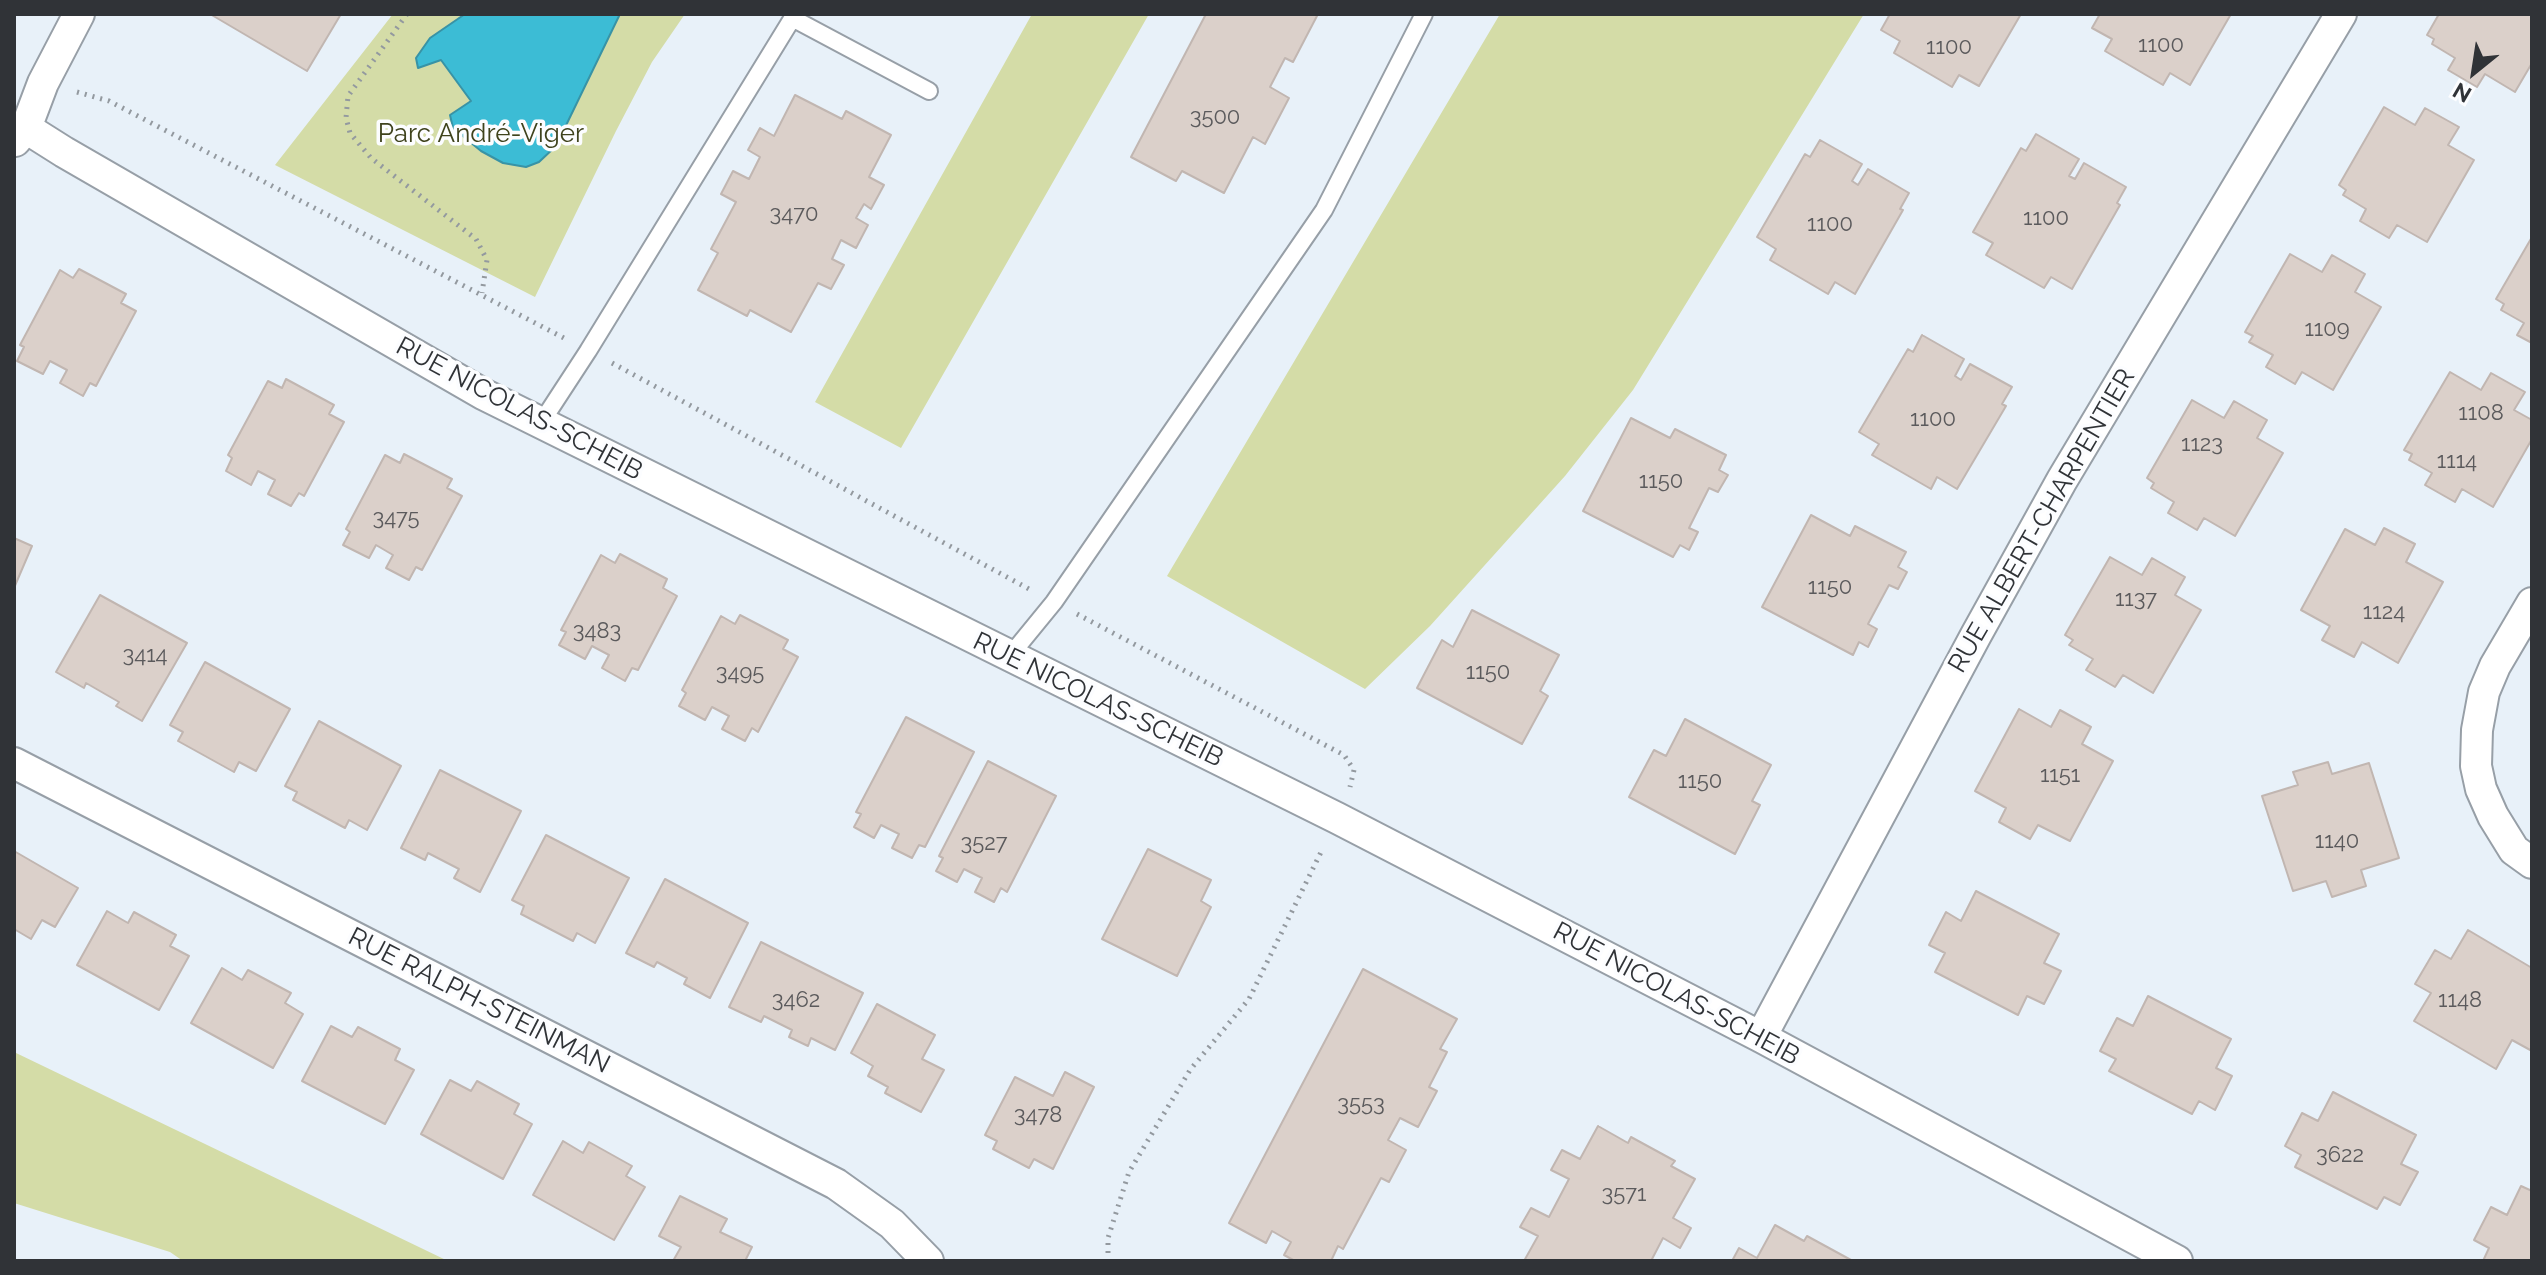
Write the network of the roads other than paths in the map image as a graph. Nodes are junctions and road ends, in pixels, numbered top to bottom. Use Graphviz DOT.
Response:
graph roads {
  1 [pos="79,14"];
  2 [pos="1424,14"];
  3 [pos="2341,14"];
  4 [pos="794,16"];
  5 [pos="929,91"];
  6 [pos="20,135"];
  7 [pos="541,423"];
  8 [pos="2532,603"];
  9 [pos="1009,657"];
  10 [pos="14,763"];
  11 [pos="2532,863"];
  12 [pos="1761,1037"];
  13 [pos="928,1261"];
  14 [pos="2177,1261"];
  1 -- 6 [label="street"];
  2 -- 9 [label="lane"];
  3 -- 12 [label="street, RUE ALBERT-CHARPENTIER"];
  4 -- 5 [label="lane"];
  4 -- 7 [label="lane"];
  6 -- 7 [label="street, RUE NICOLAS-SCHEIB"];
  7 -- 9 [label="street, RUE NICOLAS-SCHEIB"];
  8 -- 11 [label="street"];
  9 -- 12 [label="street, RUE NICOLAS-SCHEIB"];
  10 -- 13 [label="street, RUE RALPH-STEINMAN"];
  12 -- 14 [label="street, RUE NICOLAS-SCHEIB"];
}
